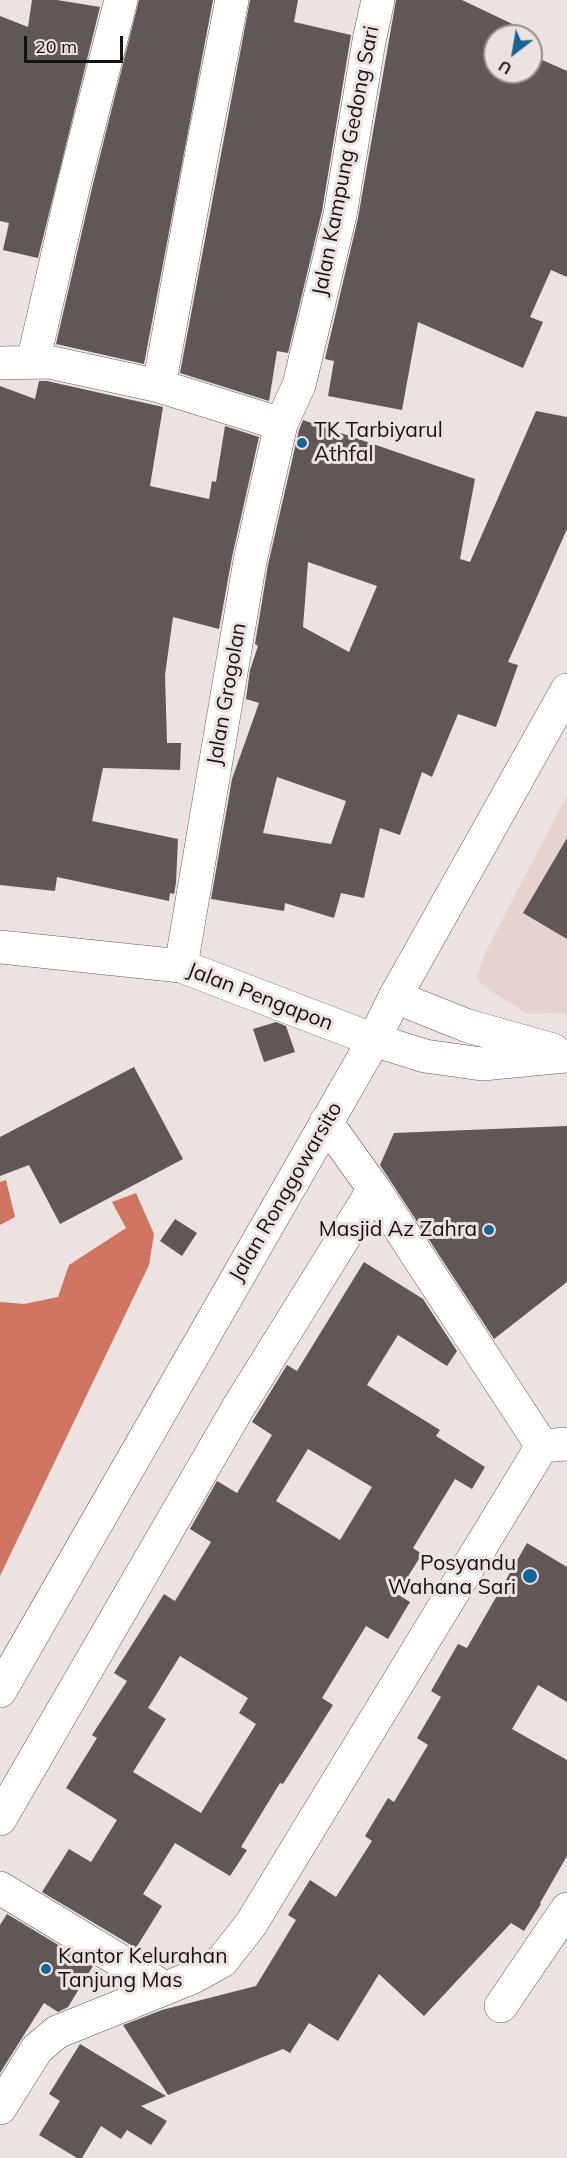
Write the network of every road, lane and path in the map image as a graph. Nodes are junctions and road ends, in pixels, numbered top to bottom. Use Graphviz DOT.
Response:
graph roads {
  1 [pos="121,0"];
  2 [pos="232,0"];
  3 [pos="378,0"];
  4 [pos="33,362"];
  5 [pos="0,363"];
  6 [pos="159,386"];
  7 [pos="281,424"];
  8 [pos="567,690"];
  9 [pos="0,947"];
  10 [pos="180,966"];
  11 [pos="395,997"];
  12 [pos="374,1040"];
  13 [pos="567,1055"];
  14 [pos="326,1122"];
  15 [pos="374,1189"];
  16 [pos="555,1445"];
  17 [pos="0,1692"];
  18 [pos="0,1819"];
  19 [pos="0,1888"];
  20 [pos="567,1909"];
  21 [pos="165,1988"];
  22 [pos="501,2006"];
  23 [pos="0,2108"];
  1 -- 4 [label="main road"];
  2 -- 6 [label="main road"];
  3 -- 7 [label="main road, Jalan Kampung Gedong Sari"];
  4 -- 5 [label="main road"];
  4 -- 6 [label="main road"];
  6 -- 7 [label="main road"];
  7 -- 10 [label="main road, Jalan Grogolan"];
  8 -- 11 [label="main road, Jalan Ronggowarsito"];
  9 -- 10 [label="main road, Jalan Pengapon"];
  10 -- 12 [label="main road, Jalan Pengapon"];
  11 -- 12 [label="main road, Jalan Ronggowarsito"];
  11 -- 13 [label="main road"];
  12 -- 13 [label="main road, Jalan Pengapon"];
  12 -- 14 [label="main road, Jalan Ronggowarsito"];
  14 -- 15 [label="main road"];
  14 -- 17 [label="main road, Jalan Ronggowarsito"];
  15 -- 16 [label="main road"];
  15 -- 18 [label="main road"];
  16 -- 21 [label="main road"];
  19 -- 21 [label="main road"];
  20 -- 22 [label="main road"];
  21 -- 23 [label="main road"];
}
